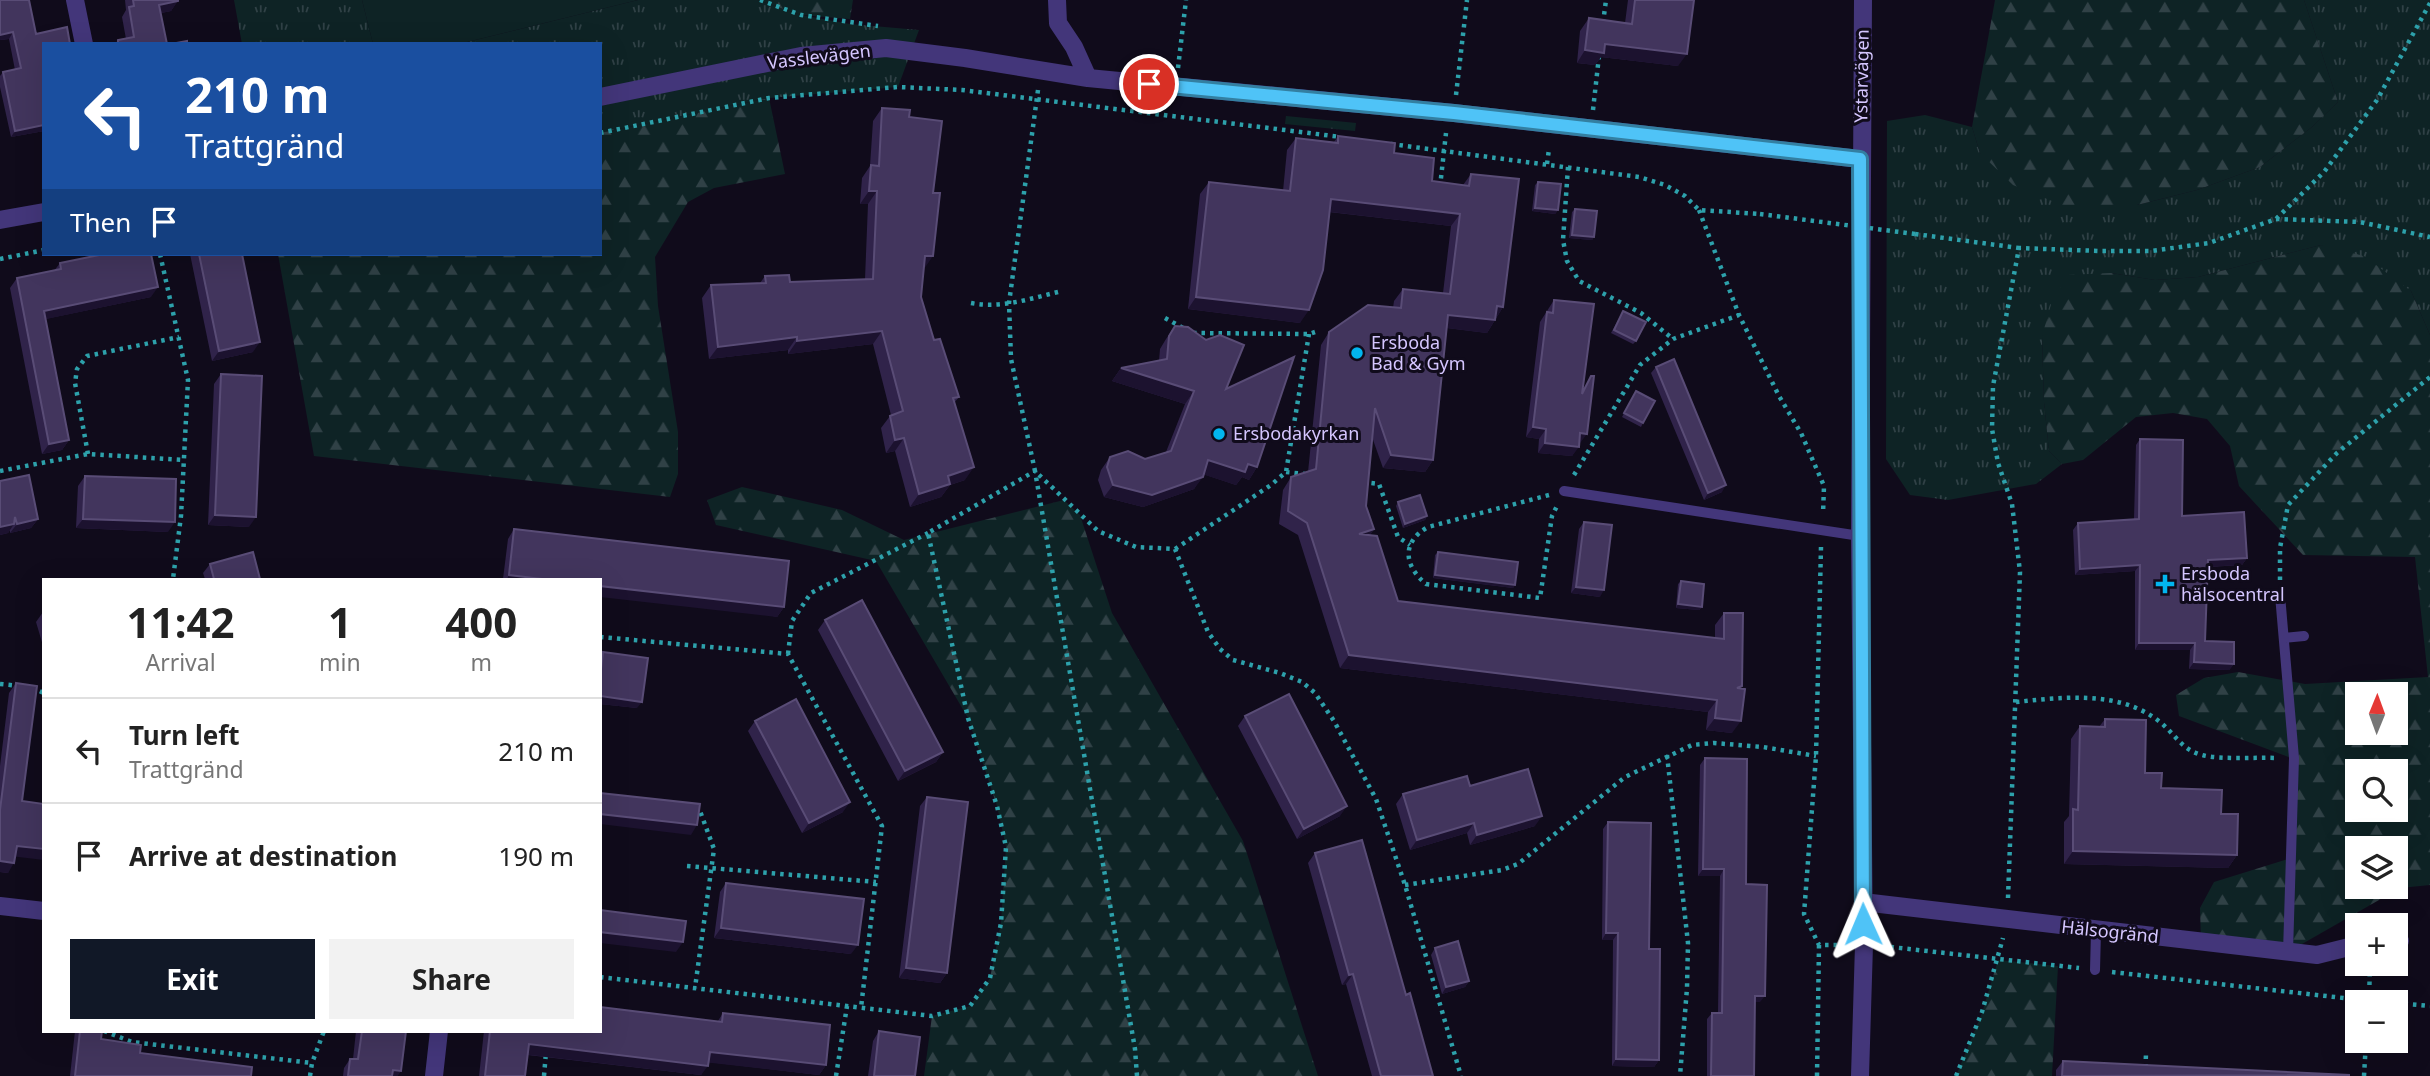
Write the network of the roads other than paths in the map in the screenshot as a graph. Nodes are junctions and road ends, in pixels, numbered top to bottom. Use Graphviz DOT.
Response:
graph roads {
  1 [pos="75,0"];
  2 [pos="1057,0"];
  3 [pos="1863,0"];
  4 [pos="84,42"];
  5 [pos="1088,78"];
  6 [pos="602,97"];
  7 [pos="1860,159"];
  8 [pos="42,212"];
  9 [pos="0,220"];
  10 [pos="1564,491"];
  11 [pos="1860,536"];
  12 [pos="2280,595"];
  13 [pos="2304,636"];
  14 [pos="2284,638"];
  15 [pos="1863,902"];
  16 [pos="0,906"];
  17 [pos="42,911"];
  18 [pos="2096,931"];
  19 [pos="2345,948"];
  20 [pos="2288,952"];
  21 [pos="2095,970"];
  22 [pos="439,1033"];
  23 [pos="434,1076"];
  24 [pos="1860,1076"];
  1 -- 4 [label="street"];
  2 -- 5 [label="street"];
  3 -- 7 [label="street, Ystarvägen"];
  5 -- 6 [label="street, Vasslevägen"];
  5 -- 7 [label="street, Vasslevägen"];
  7 -- 11 [label="street, Ystarvägen"];
  8 -- 9 [label="street"];
  10 -- 11 [label="lane"];
  11 -- 15 [label="street, Ystarvägen"];
  12 -- 14 [label="lane"];
  13 -- 14 [label="lane"];
  14 -- 20 [label="lane"];
  15 -- 18 [label="street, Hälsogränd"];
  15 -- 24 [label="street, Ystarvägen"];
  16 -- 17 [label="street"];
  18 -- 20 [label="street, Hälsogränd"];
  18 -- 21 [label="lane"];
  19 -- 20 [label="street, Hälsogränd"];
  22 -- 23 [label="street"];
}
